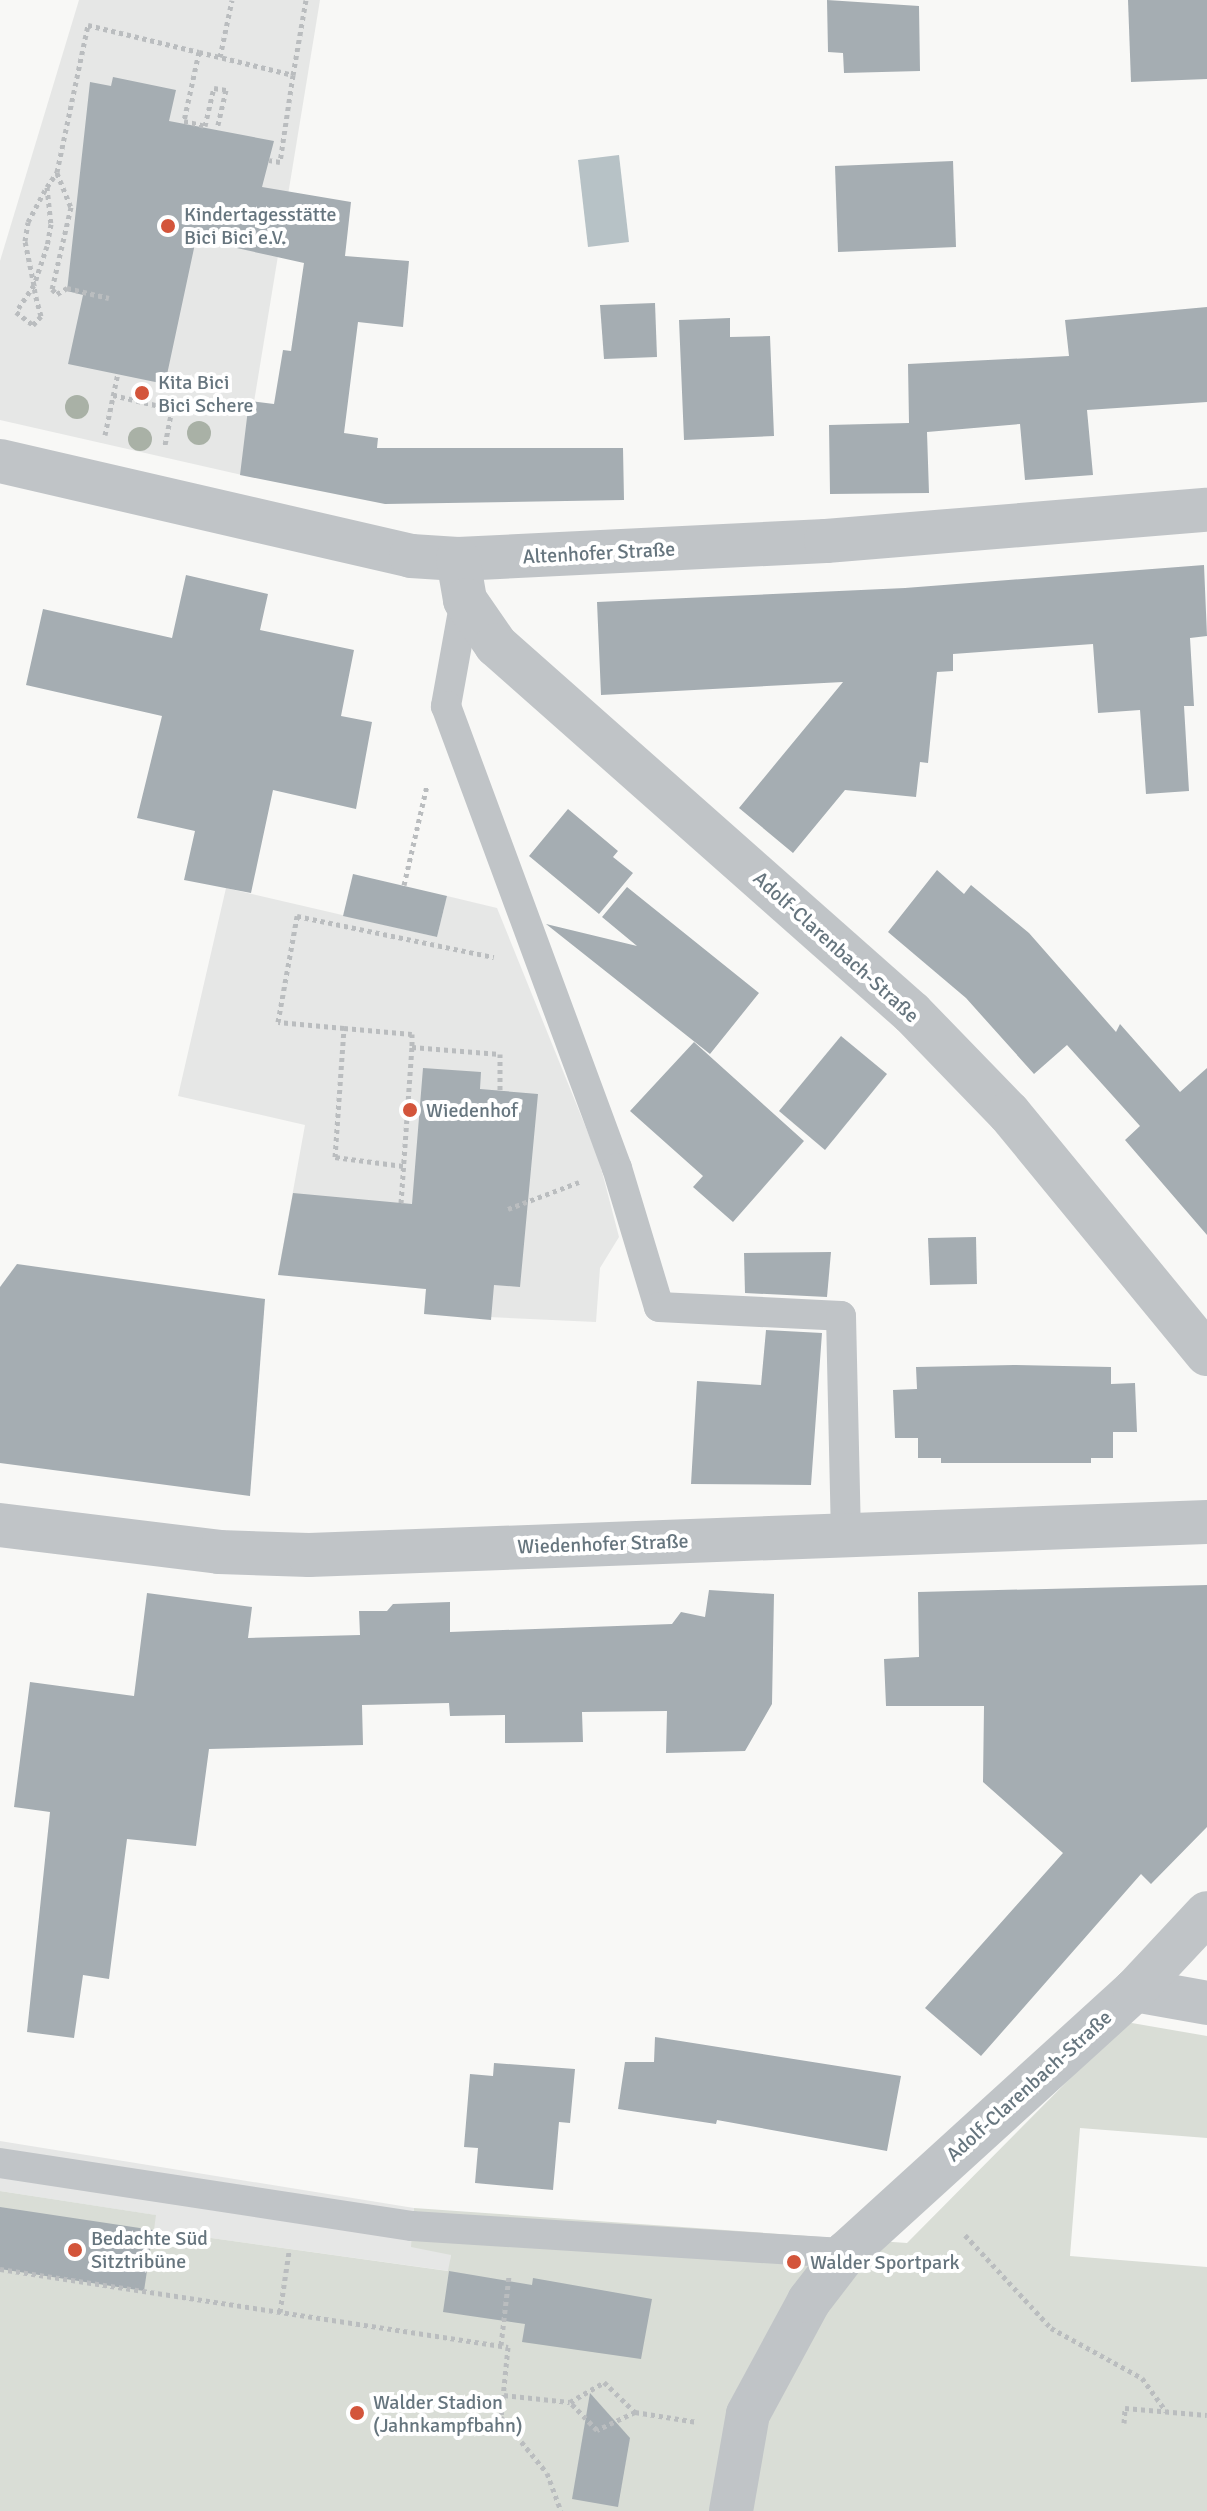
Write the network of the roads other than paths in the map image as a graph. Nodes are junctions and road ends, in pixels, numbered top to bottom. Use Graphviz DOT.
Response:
graph roads {
  1 [pos="0,461"];
  2 [pos="1207,510"];
  3 [pos="461,580"];
  4 [pos="1207,1354"];
  5 [pos="1207,1522"];
  6 [pos="0,1525"];
  7 [pos="846,1535"];
  8 [pos="1207,1913"];
  9 [pos="1135,1990"];
  10 [pos="1207,2003"];
  11 [pos="0,2163"];
  12 [pos="846,2253"];
  13 [pos="731,2511"];
  1 -- 3 [label="street, Altenhofer Straße"];
  2 -- 3 [label="street, Altenhofer Straße"];
  3 -- 4 [label="street, Adolf-Clarenbach-Straße"];
  3 -- 7 [label="lane"];
  5 -- 7 [label="street, Wiedenhofer Straße"];
  6 -- 7 [label="street, Wiedenhofer Straße"];
  8 -- 9 [label="street, Adolf-Clarenbach-Straße"];
  9 -- 10 [label="street"];
  9 -- 12 [label="street, Adolf-Clarenbach-Straße"];
  11 -- 12 [label="lane"];
  12 -- 13 [label="street, Adolf-Clarenbach-Straße"];
}
